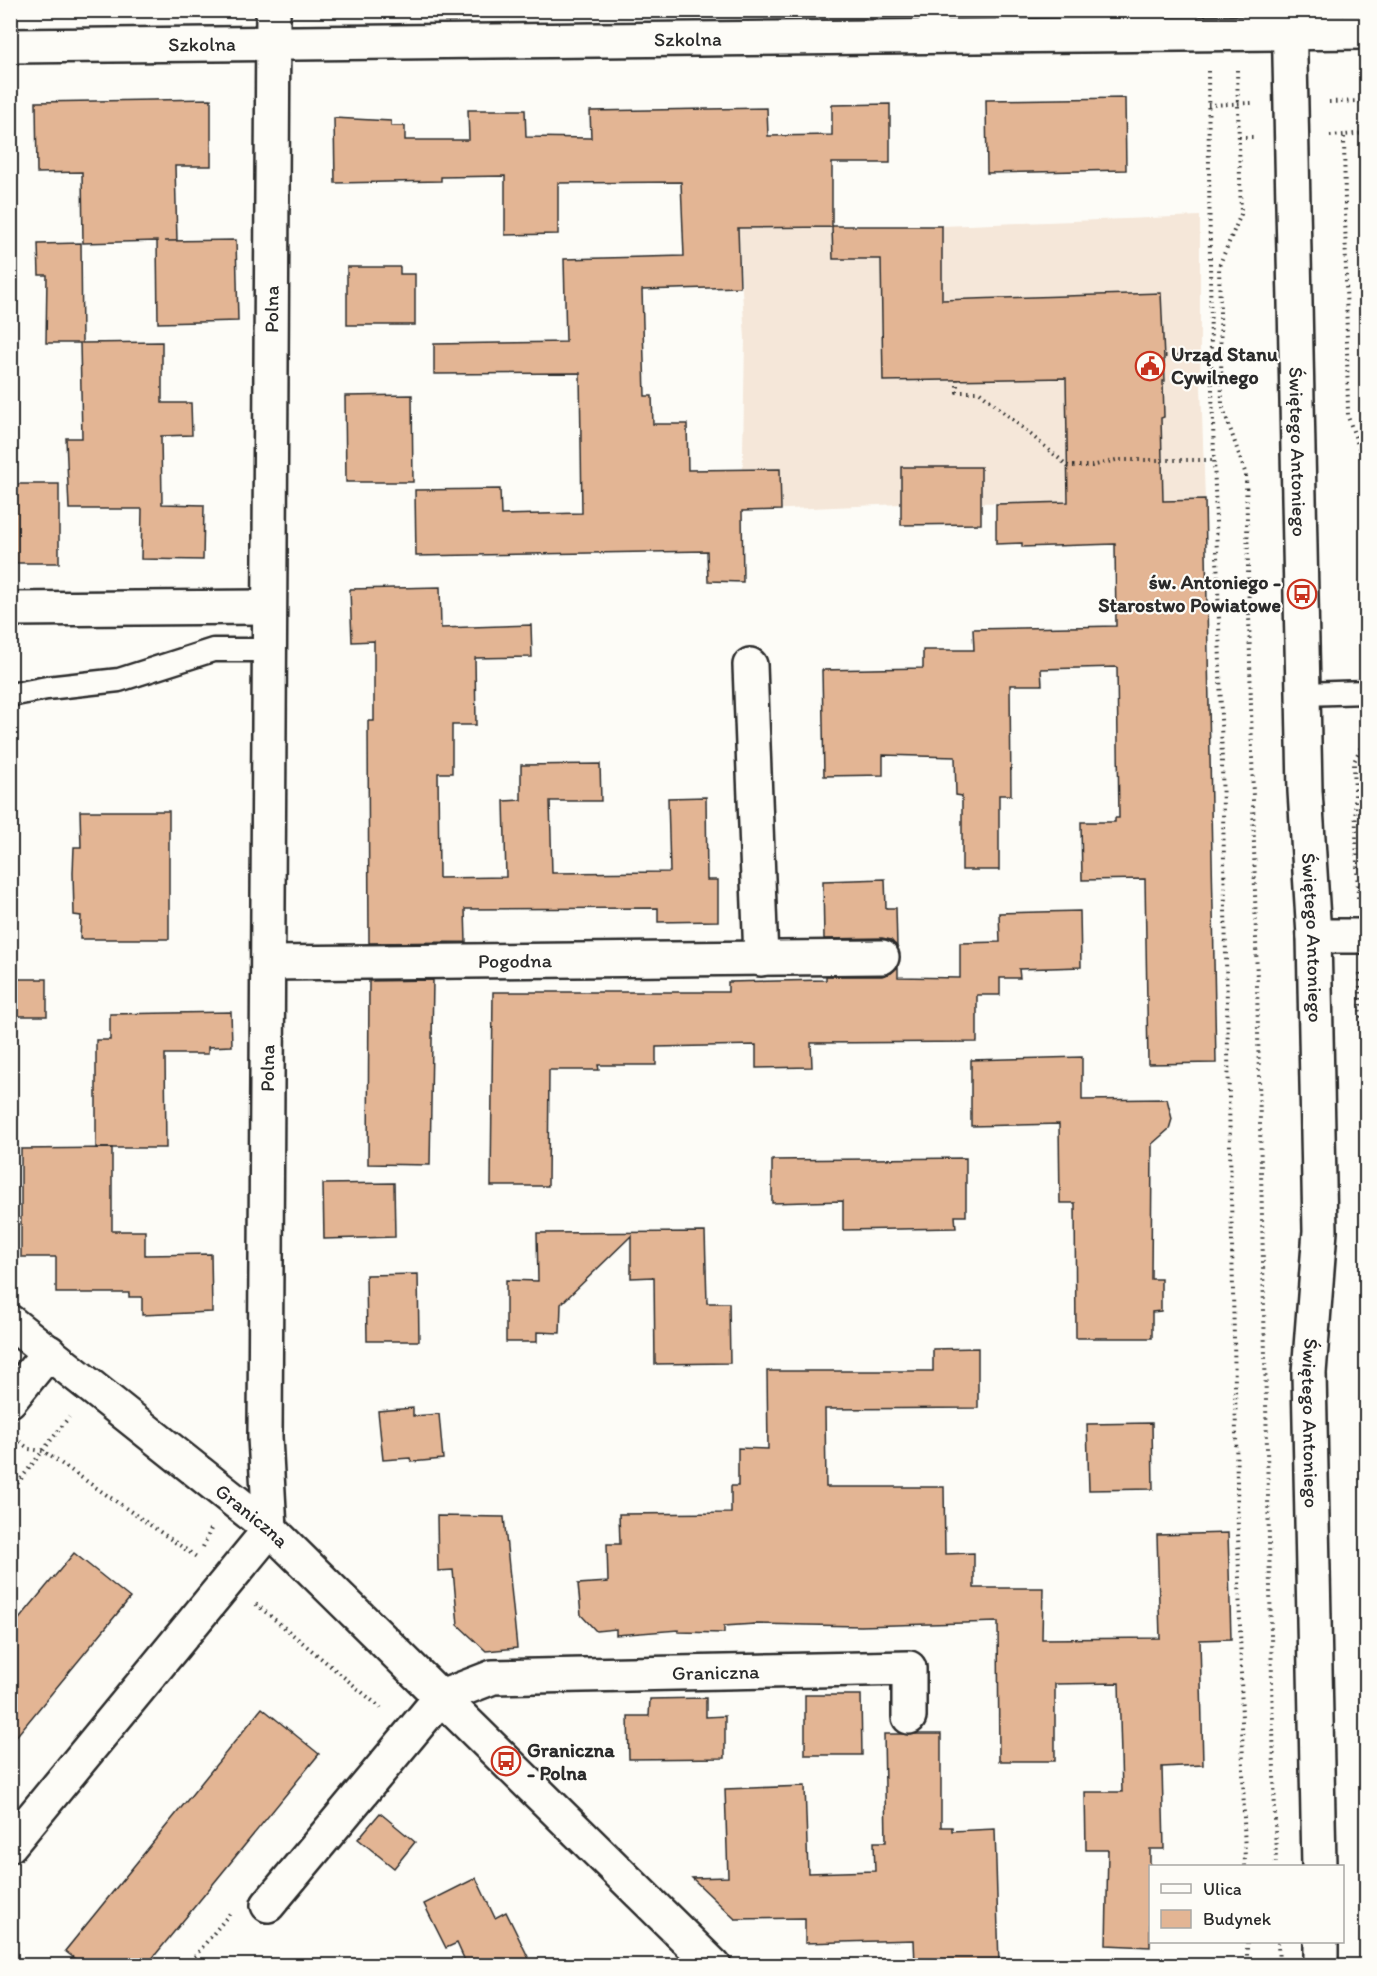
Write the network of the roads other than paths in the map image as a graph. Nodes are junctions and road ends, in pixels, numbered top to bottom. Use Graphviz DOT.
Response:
graph roads {
  1 [pos="273,10"];
  2 [pos="1290,22"];
  3 [pos="1366,32"];
  4 [pos="273,43"];
  5 [pos="10,46"];
  6 [pos="270,607"];
  7 [pos="10,609"];
  8 [pos="270,650"];
  9 [pos="750,665"];
  10 [pos="1366,692"];
  11 [pos="1304,694"];
  12 [pos="10,695"];
  13 [pos="1314,936"];
  14 [pos="1363,936"];
  15 [pos="882,957"];
  16 [pos="761,959"];
  17 [pos="269,963"];
  18 [pos="10,1322"];
  19 [pos="49,1352"];
  20 [pos="10,1400"];
  21 [pos="270,1529"];
  22 [pos="441,1697"];
  23 [pos="909,1717"];
  24 [pos="10,1845"];
  25 [pos="1319,1865"];
  26 [pos="268,1905"];
  27 [pos="1321,1943"];
  28 [pos="714,1965"];
  29 [pos="1322,1965"];
  1 -- 4 [label="street, Polna"];
  2 -- 3 [label="street, Szkolna"];
  2 -- 4 [label="street, Szkolna"];
  2 -- 11 [label="street, Świętego Antoniego"];
  4 -- 5 [label="street, Szkolna"];
  4 -- 6 [label="street, Polna"];
  6 -- 7 [label="street"];
  6 -- 8 [label="street, Polna"];
  8 -- 12 [label="lane"];
  8 -- 17 [label="street, Polna"];
  9 -- 16 [label="street"];
  10 -- 11 [label="lane"];
  11 -- 13 [label="street, Świętego Antoniego"];
  13 -- 14 [label="street"];
  13 -- 25 [label="street, Świętego Antoniego"];
  15 -- 16 [label="street, Pogodna"];
  16 -- 17 [label="street, Pogodna"];
  17 -- 21 [label="street, Polna"];
  18 -- 19 [label="street, Graniczna"];
  19 -- 20 [label="street"];
  19 -- 21 [label="street, Graniczna"];
  21 -- 22 [label="street, Graniczna"];
  21 -- 24 [label="street"];
  22 -- 23 [label="street, Graniczna"];
  22 -- 26 [label="street, Graniczna"];
  22 -- 28 [label="street, Graniczna"];
  27 -- 29 [label="street"];
}
